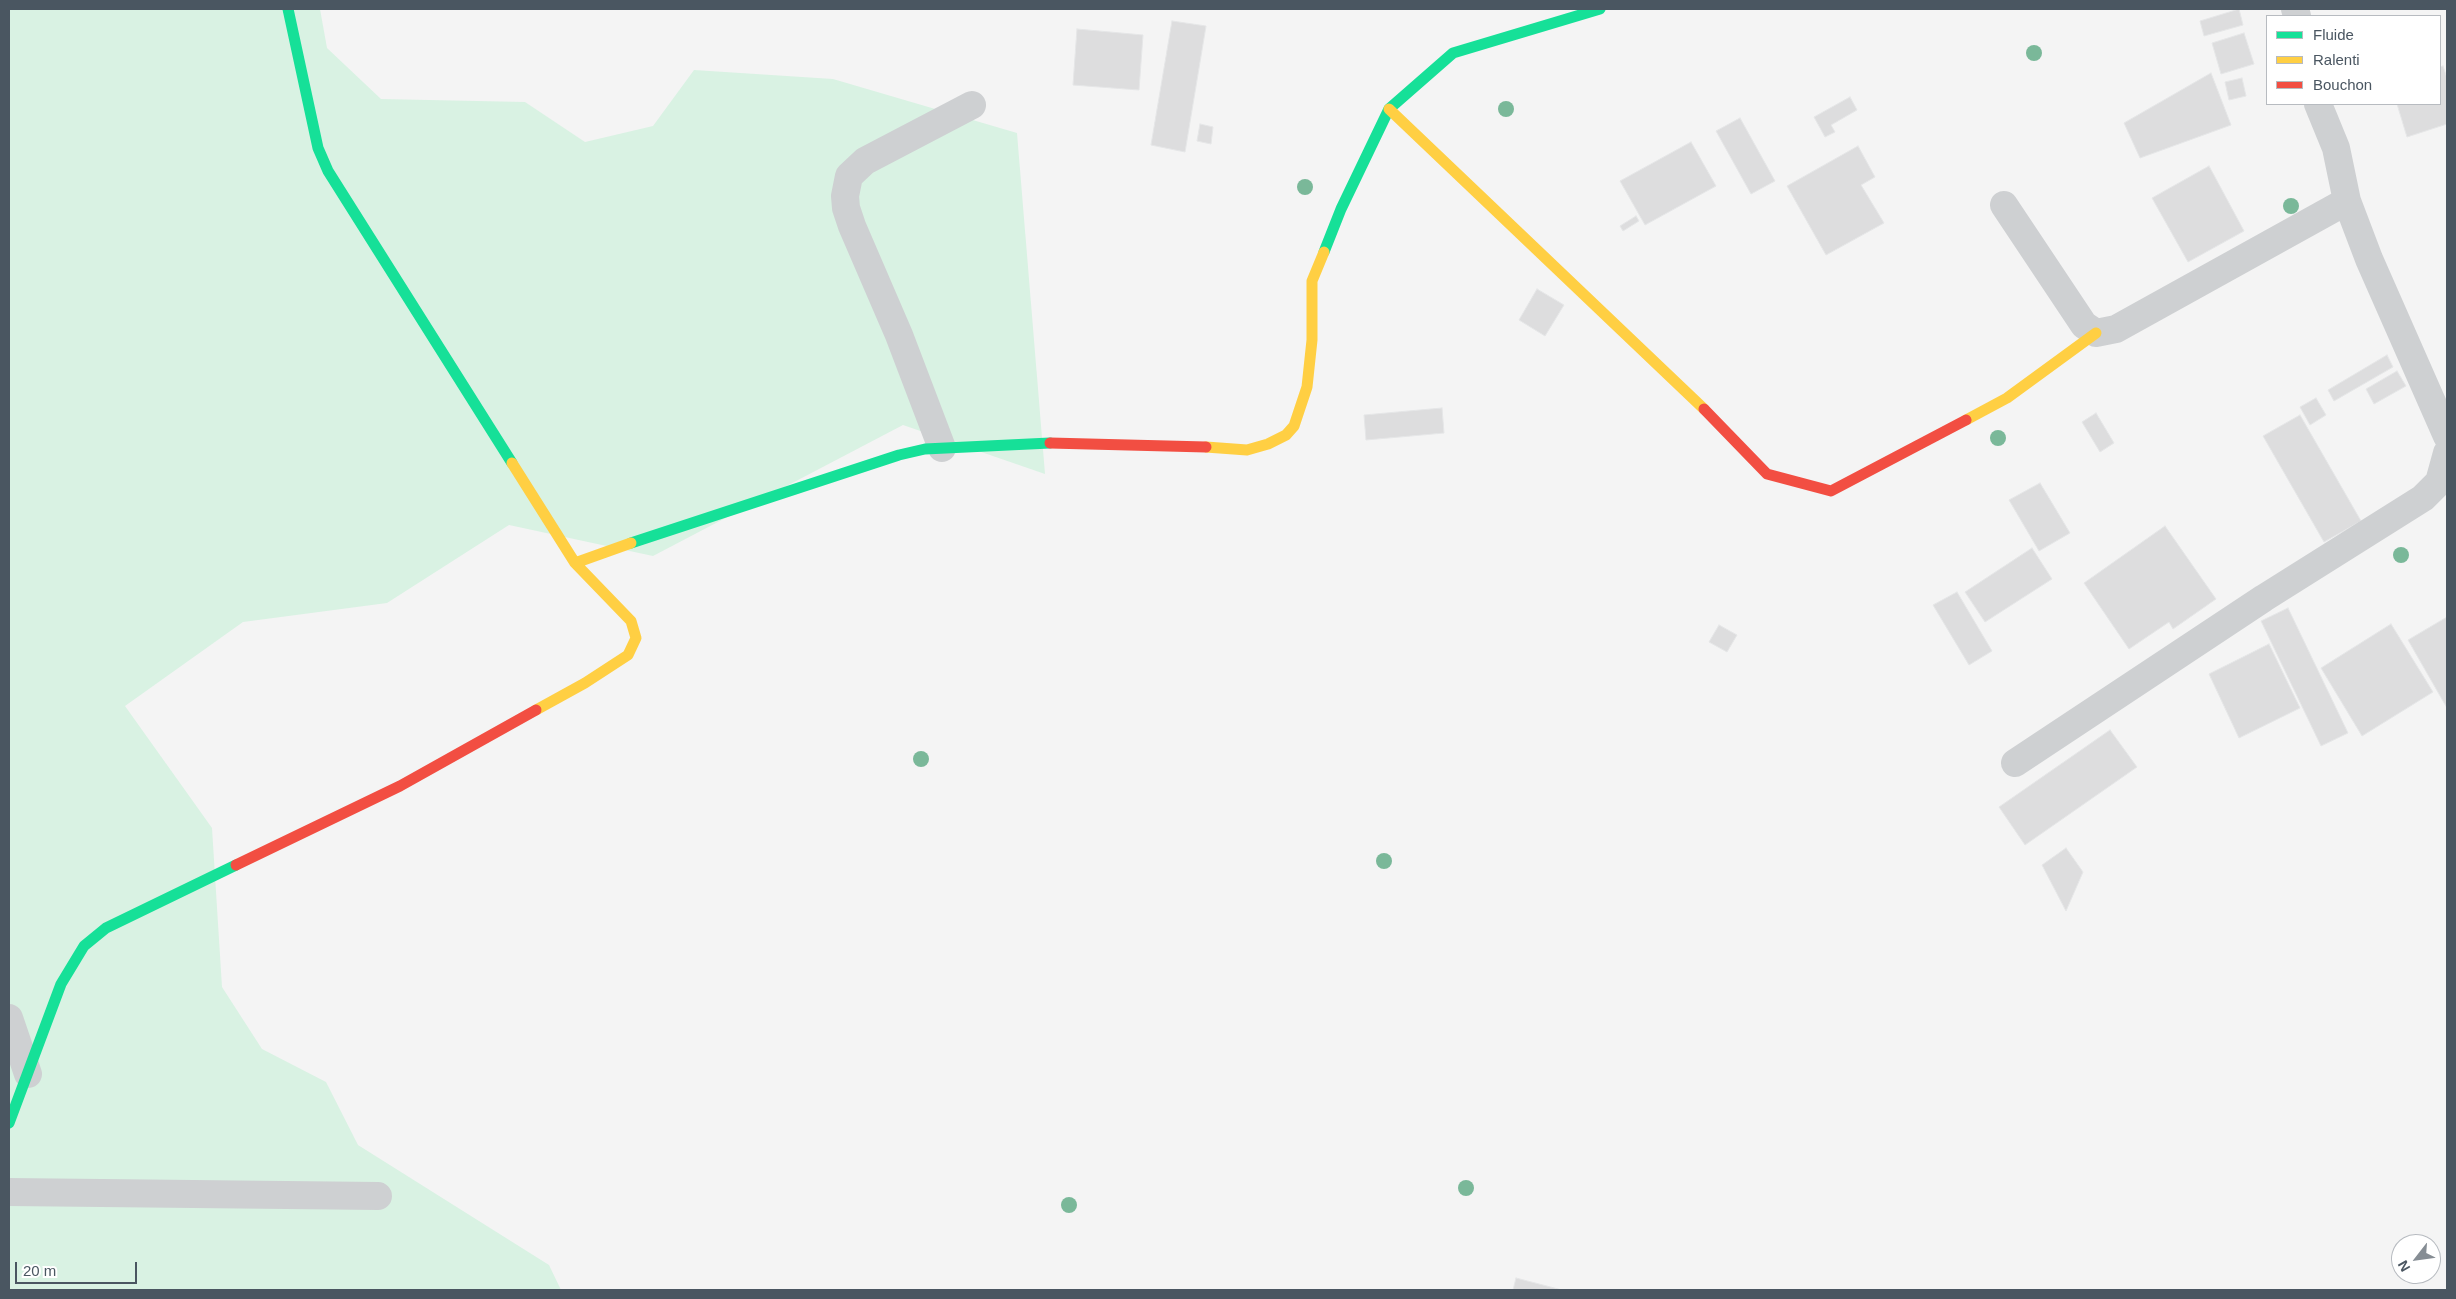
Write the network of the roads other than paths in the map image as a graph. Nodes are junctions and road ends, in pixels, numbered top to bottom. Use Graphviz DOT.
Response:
graph roads {
  1 [pos="1600,9"];
  2 [pos="288,10"];
  3 [pos="972,105"];
  4 [pos="2318,105"];
  5 [pos="1389,109"];
  6 [pos="2347,201"];
  7 [pos="2004,205"];
  8 [pos="2096,333"];
  9 [pos="2447,436"];
  10 [pos="942,448"];
  11 [pos="2447,453"];
  12 [pos="575,563"];
  13 [pos="2015,763"];
  14 [pos="9,1018"];
  15 [pos="28,1074"];
  16 [pos="9,1123"];
  17 [pos="9,1192"];
  18 [pos="378,1196"];
  1 -- 5 [label="street"];
  2 -- 12 [label="street"];
  3 -- 10 [label="street"];
  4 -- 6 [label="street"];
  5 -- 8 [label="street"];
  5 -- 10 [label="street"];
  6 -- 8 [label="street"];
  6 -- 9 [label="street"];
  7 -- 8 [label="street"];
  10 -- 12 [label="street"];
  11 -- 13 [label="street"];
  12 -- 15 [label="street"];
  14 -- 15 [label="street"];
  15 -- 16 [label="street"];
  17 -- 18 [label="street"];
}
